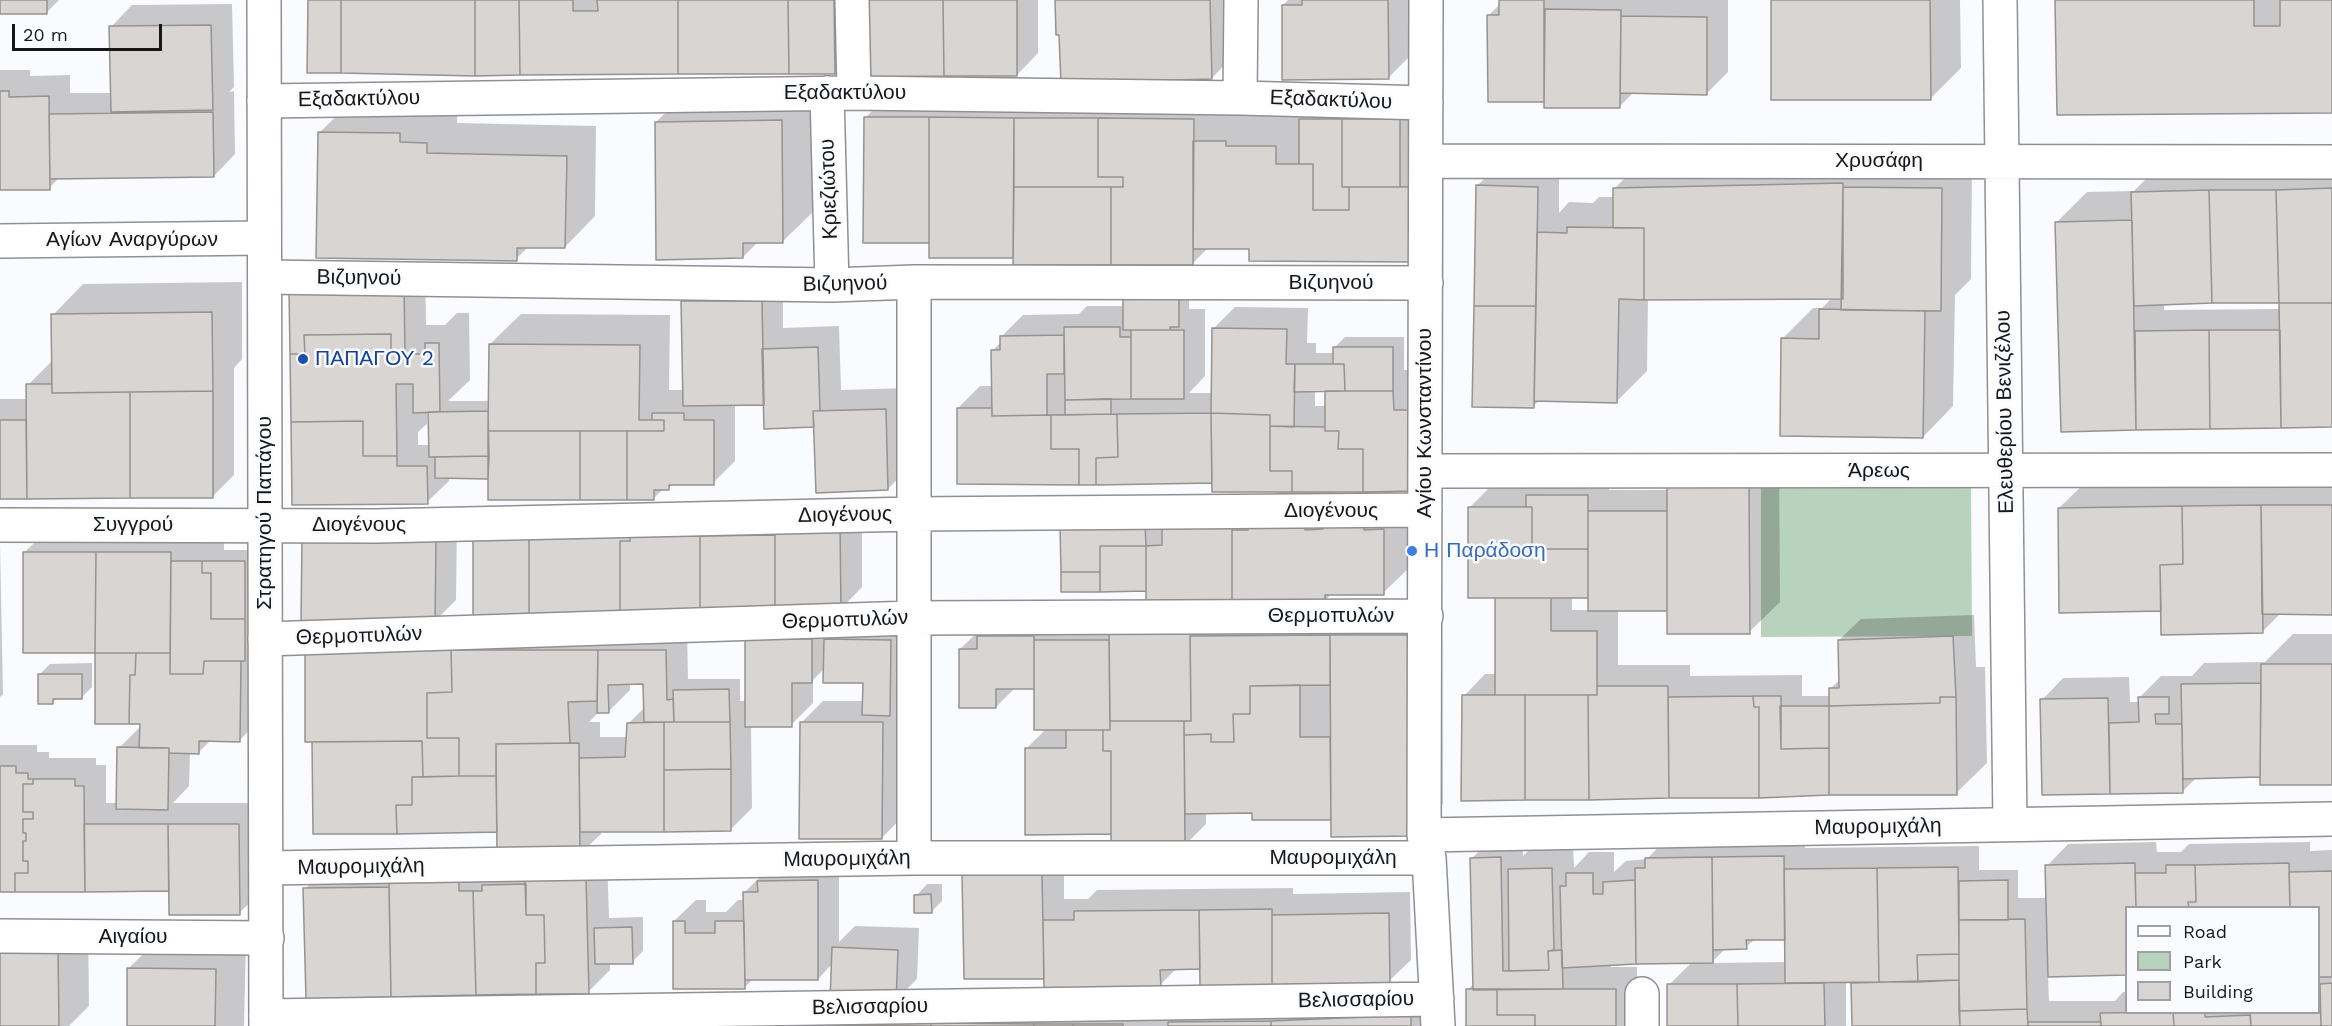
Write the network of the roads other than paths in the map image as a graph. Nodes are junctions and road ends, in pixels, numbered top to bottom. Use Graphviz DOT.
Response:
graph roads {
  1 [pos="264,0"];
  2 [pos="852,0"];
  3 [pos="1241,0"];
  4 [pos="1425,0"];
  5 [pos="2000,0"];
  6 [pos="840,93"];
  7 [pos="1240,98"];
  8 [pos="264,101"];
  9 [pos="1425,103"];
  10 [pos="1426,160"];
  11 [pos="2001,161"];
  12 [pos="2332,162"];
  13 [pos="264,238"];
  14 [pos="0,241"];
  15 [pos="265,277"];
  16 [pos="914,282"];
  17 [pos="1425,283"];
  18 [pos="832,285"];
  19 [pos="2332,470"];
  20 [pos="1425,471"];
  21 [pos="2006,471"];
  22 [pos="1425,510"];
  23 [pos="913,514"];
  24 [pos="266,524"];
  25 [pos="0,525"];
  26 [pos="1425,616"];
  27 [pos="912,618"];
  28 [pos="265,639"];
  29 [pos="2332,819"];
  30 [pos="2010,824"];
  31 [pos="1426,846"];
  32 [pos="914,858"];
  33 [pos="266,868"];
  34 [pos="0,936"];
  35 [pos="267,938"];
  36 [pos="1438,1013"];
  37 [pos="266,1021"];
  1 -- 8 [label="street, Στρατηγού Παπάγου"];
  2 -- 6 [label="street, Κριεζιώτου"];
  3 -- 7 [label="street"];
  4 -- 9 [label="street, Αγίου Κωνσταντίνου"];
  5 -- 11 [label="street, Ελευθερίου Βενιζέλου"];
  6 -- 7 [label="street, Εξαδακτύλου"];
  6 -- 8 [label="street, Εξαδακτύλου"];
  6 -- 18 [label="street, Κριεζιώτου"];
  7 -- 9 [label="street, Εξαδακτύλου"];
  8 -- 13 [label="street, Στρατηγού Παπάγου"];
  9 -- 10 [label="street, Αγίου Κωνσταντίνου"];
  10 -- 11 [label="street, Χρυσάφη"];
  10 -- 17 [label="street, Αγίου Κωνσταντίνου"];
  11 -- 12 [label="street, Χρυσάφη"];
  11 -- 21 [label="street, Ελευθερίου Βενιζέλου"];
  13 -- 14 [label="street, Αγίων Αναργύρων"];
  13 -- 15 [label="street, Στρατηγού Παπάγου"];
  15 -- 18 [label="street, Βιζυηνού"];
  15 -- 24 [label="street, Στρατηγού Παπάγου"];
  16 -- 17 [label="street, Βιζυηνού"];
  16 -- 18 [label="street, Βιζυηνού"];
  16 -- 23 [label="street"];
  17 -- 20 [label="street, Αγίου Κωνσταντίνου"];
  19 -- 21 [label="street, Άρεως"];
  20 -- 21 [label="street, Άρεως"];
  20 -- 22 [label="street, Αγίου Κωνσταντίνου"];
  21 -- 30 [label="street, Ελευθερίου Βενιζέλου"];
  22 -- 23 [label="street, Διογένους"];
  22 -- 26 [label="street, Αγίου Κωνσταντίνου"];
  23 -- 24 [label="street, Διογένους"];
  23 -- 27 [label="street"];
  24 -- 25 [label="street, Συγγρού"];
  24 -- 28 [label="street, Στρατηγού Παπάγου"];
  26 -- 27 [label="street, Θερμοπυλών"];
  26 -- 31 [label="street, Αγίου Κωνσταντίνου"];
  27 -- 28 [label="street, Θερμοπυλών"];
  27 -- 32 [label="street"];
  28 -- 33 [label="street, Στρατηγού Παπάγου"];
  29 -- 30 [label="street, Μαυρομιχάλη"];
  30 -- 31 [label="street, Μαυρομιχάλη"];
  31 -- 32 [label="street, Μαυρομιχάλη"];
  31 -- 36 [label="street, Αγίου Κωνσταντίνου"];
  32 -- 33 [label="street, Μαυρομιχάλη"];
  33 -- 35 [label="street, Στρατηγού Παπάγου"];
  34 -- 35 [label="street, Αιγαίου"];
  35 -- 37 [label="street, Στρατηγού Παπάγου"];
  36 -- 37 [label="street, Βελισσαρίου"];
}
